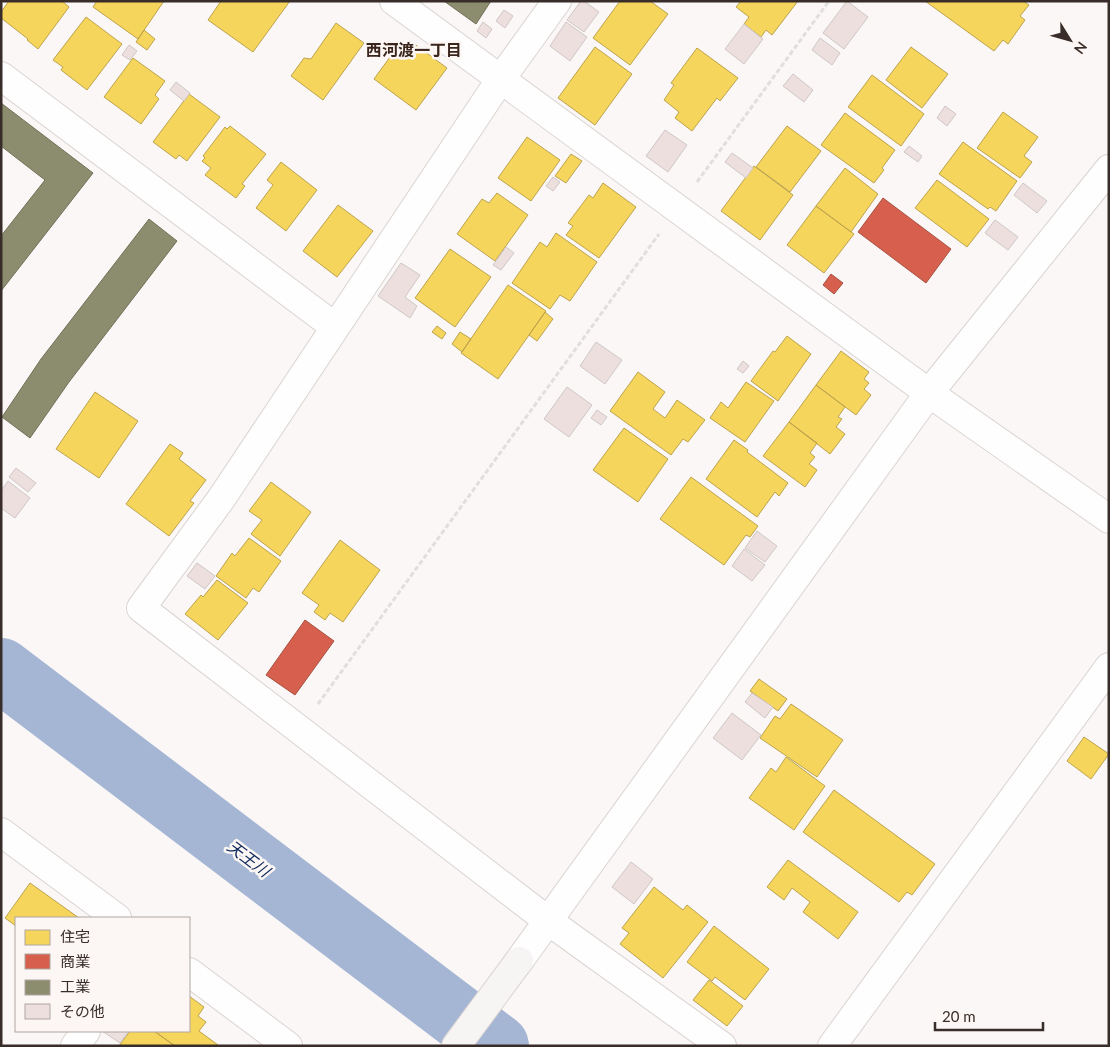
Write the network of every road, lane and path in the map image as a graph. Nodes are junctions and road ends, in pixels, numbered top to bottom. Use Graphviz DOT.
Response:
graph roads {
  1 [pos="394,1"];
  2 [pos="556,1"];
  3 [pos="829,1"];
  4 [pos="1,76"];
  5 [pos="500,80"];
  6 [pos="1109,169"];
  7 [pos="677,209"];
  8 [pos="335,327"];
  9 [pos="929,393"];
  10 [pos="1109,519"];
  11 [pos="1109,668"];
  12 [pos="300,729"];
  13 [pos="1,832"];
  14 [pos="116,917"];
  15 [pos="547,920"];
  16 [pos="190,973"];
  17 [pos="85,1032"];
  18 [pos="75,1046"];
  19 [pos="288,1046"];
  20 [pos="456,1046"];
  21 [pos="722,1046"];
  22 [pos="832,1046"];
  1 -- 5 [label="street"];
  2 -- 5 [label="street"];
  3 -- 7 [label="path"];
  4 -- 8 [label="street"];
  5 -- 7 [label="street"];
  5 -- 8 [label="street"];
  6 -- 9 [label="street"];
  7 -- 9 [label="street"];
  7 -- 12 [label="path"];
  8 -- 12 [label="street"];
  9 -- 10 [label="street"];
  9 -- 15 [label="street"];
  11 -- 22 [label="street"];
  12 -- 15 [label="street"];
  13 -- 14 [label="street"];
  15 -- 20 [label="street"];
  15 -- 21 [label="street"];
  16 -- 19 [label="street"];
  17 -- 18 [label="street"];
}
